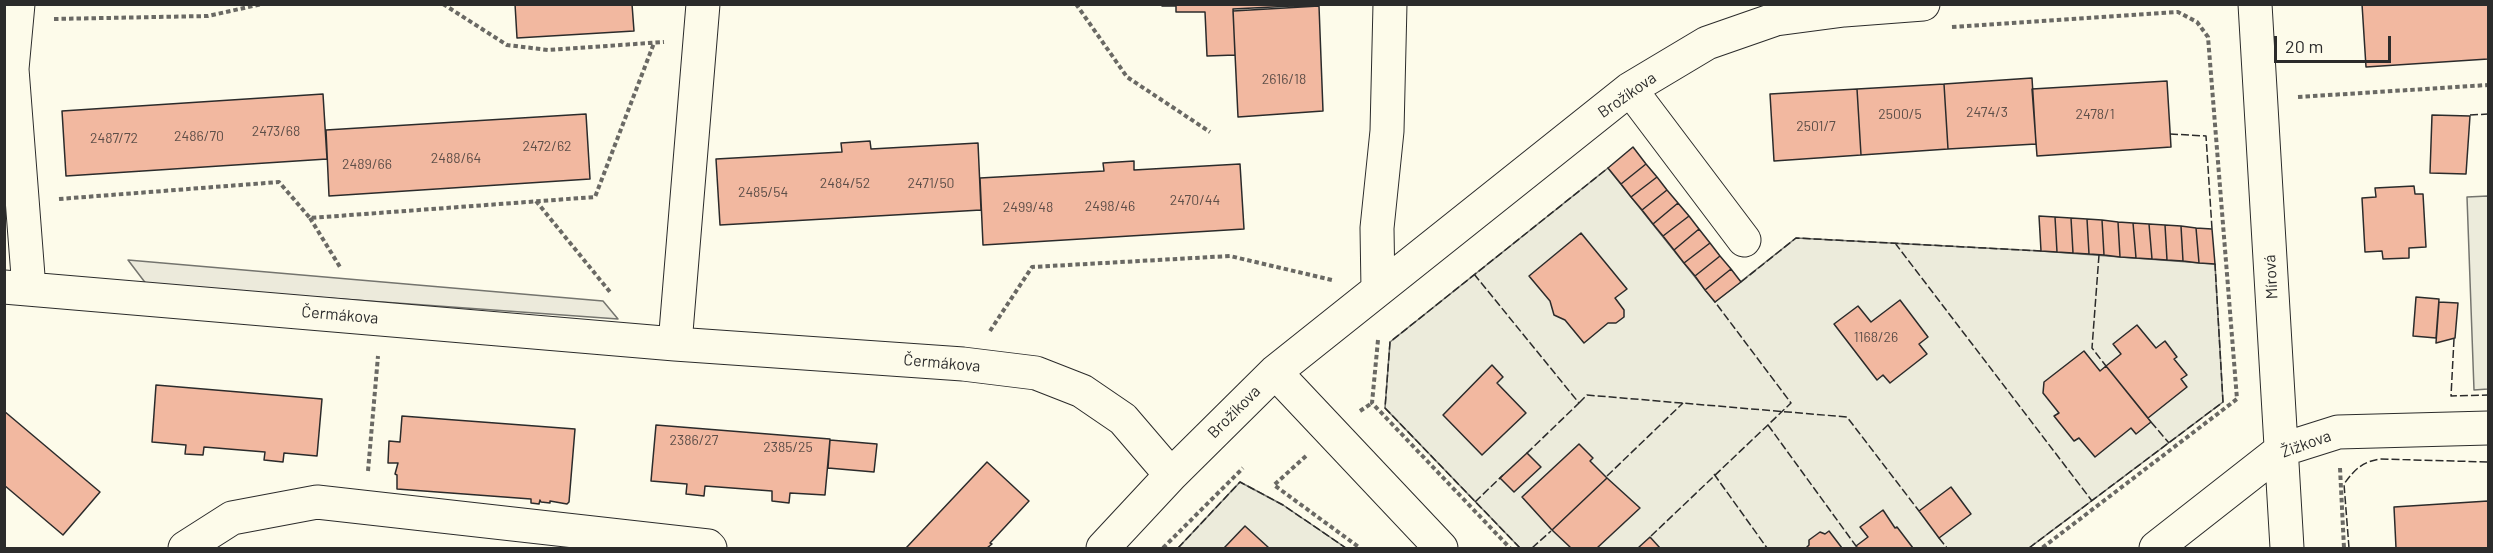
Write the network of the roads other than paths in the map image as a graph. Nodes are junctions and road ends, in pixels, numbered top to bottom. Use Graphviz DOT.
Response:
graph roads {
  1 [pos="702,4"];
  2 [pos="1390,4"];
  3 [pos="2255,4"];
  4 [pos="18,9"];
  5 [pos="1933,16"];
  6 [pos="1630,89"];
  7 [pos="1744,240"];
  8 [pos="17,288"];
  9 [pos="1378,290"];
  10 [pos="675,344"];
  11 [pos="1275,372"];
  12 [pos="2488,428"];
  13 [pos="2281,450"];
  14 [pos="1172,475"];
  15 [pos="185,549"];
  16 [pos="711,549"];
  17 [pos="1103,549"];
  18 [pos="1440,549"];
  19 [pos="2156,549"];
  20 [pos="2287,549"];
  1 -- 10 [label="street"];
  2 -- 9 [label="street"];
  3 -- 13 [label="street, Mírová"];
  4 -- 8 [label="street"];
  5 -- 6 [label="street, Brožíkova"];
  6 -- 7 [label="street"];
  6 -- 9 [label="street, Brožíkova"];
  8 -- 10 [label="street, Čermákova"];
  9 -- 11 [label="street, Brožíkova"];
  10 -- 14 [label="street, Čermákova"];
  11 -- 14 [label="street, Brožíkova"];
  11 -- 18 [label="street"];
  12 -- 13 [label="street, Žižkova"];
  13 -- 19 [label="street, Žižkova"];
  13 -- 20 [label="street, Mírová"];
  14 -- 17 [label="street, Brožíkova"];
  15 -- 16 [label="street"];
}
